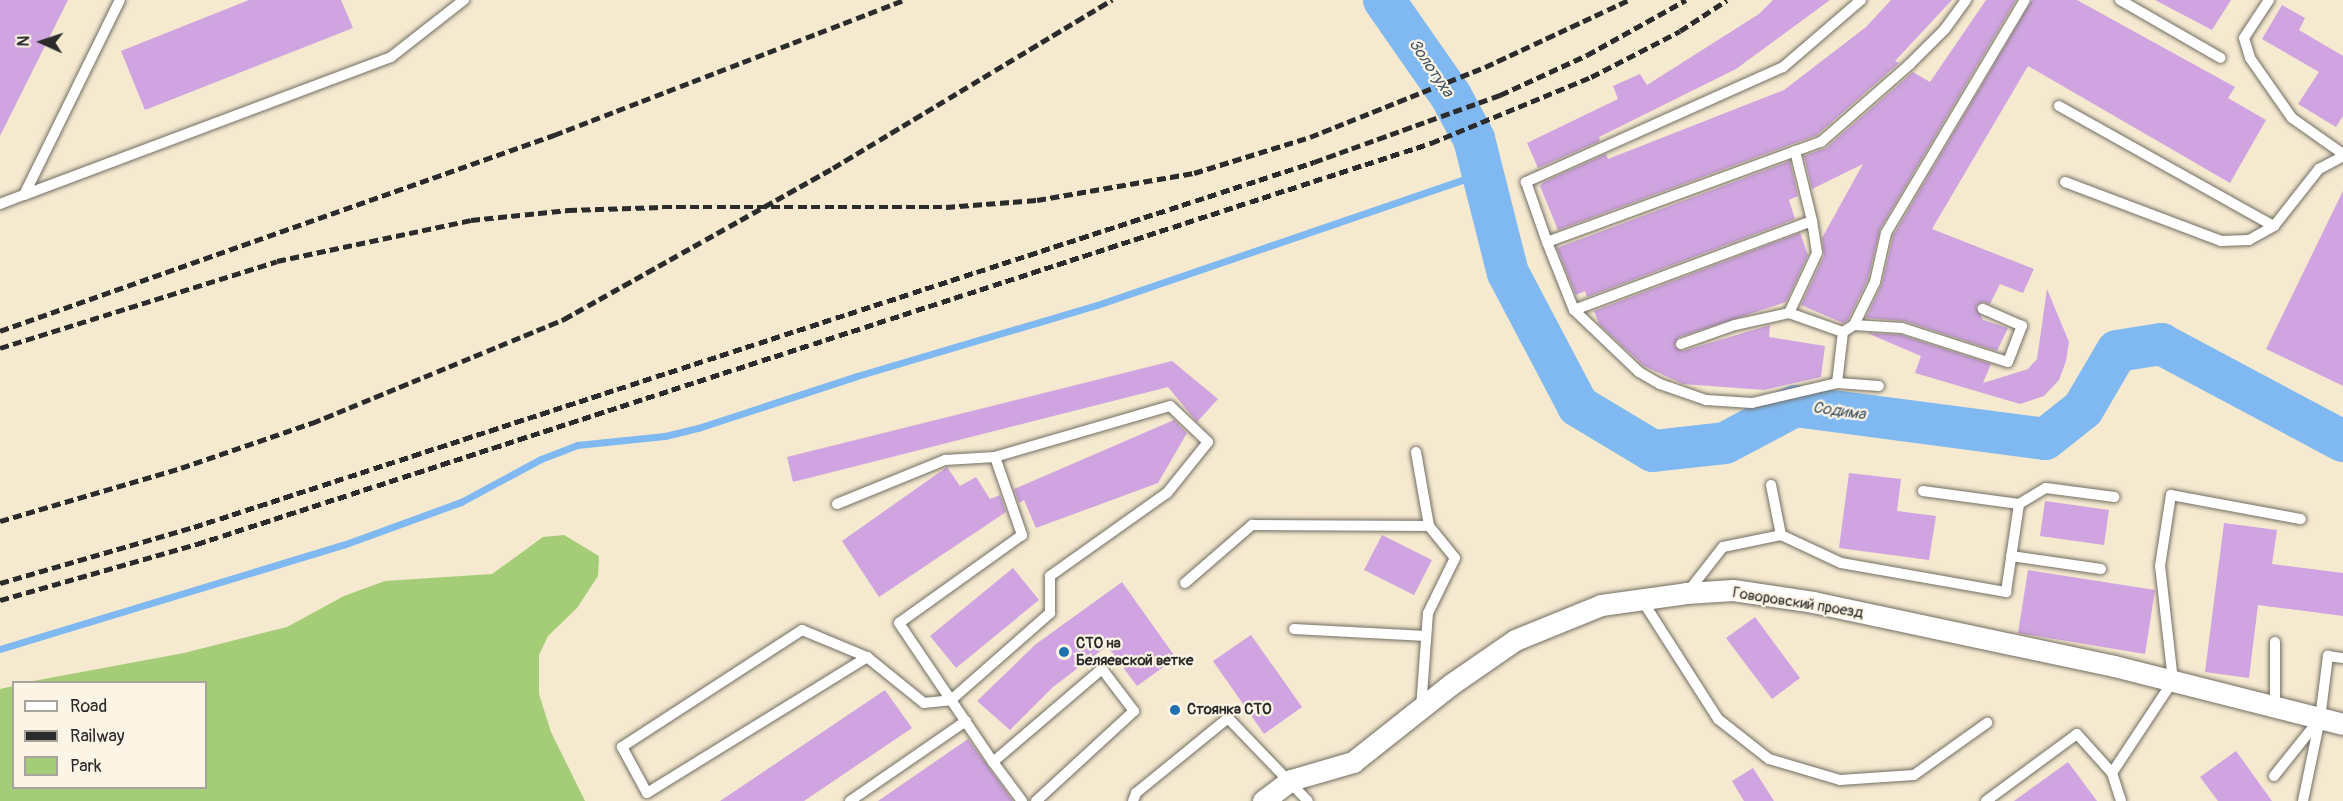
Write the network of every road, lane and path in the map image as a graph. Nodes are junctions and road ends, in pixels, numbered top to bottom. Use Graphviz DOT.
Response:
graph roads {
  1 [pos="120,0"];
  2 [pos="464,0"];
  3 [pos="1860,0"];
  4 [pos="1966,0"];
  5 [pos="2025,0"];
  6 [pos="2120,0"];
  7 [pos="2269,0"];
  8 [pos="2221,58"];
  9 [pos="2059,106"];
  10 [pos="1795,151"];
  11 [pos="2343,155"];
  12 [pos="2065,182"];
  13 [pos="24,195"];
  14 [pos="0,204"];
  15 [pos="1812,221"];
  16 [pos="2274,226"];
  17 [pos="1547,242"];
  18 [pos="1983,309"];
  19 [pos="1574,310"];
  20 [pos="1789,314"];
  21 [pos="1854,325"];
  22 [pos="1843,332"];
  23 [pos="1681,344"];
  24 [pos="1837,383"];
  25 [pos="1879,386"];
  26 [pos="1416,452"];
  27 [pos="995,457"];
  28 [pos="1771,485"];
  29 [pos="1923,491"];
  30 [pos="2114,496"];
  31 [pos="837,504"];
  32 [pos="2019,504"];
  33 [pos="2301,519"];
  34 [pos="1429,526"];
  35 [pos="1781,535"];
  36 [pos="2012,556"];
  37 [pos="2101,569"];
  38 [pos="1185,583"];
  39 [pos="1686,593"];
  40 [pos="1640,597"];
  41 [pos="1293,628"];
  42 [pos="1426,636"];
  43 [pos="2275,642"];
  44 [pos="867,657"];
  45 [pos="2343,658"];
  46 [pos="2173,681"];
  47 [pos="951,700"];
  48 [pos="2276,707"];
  49 [pos="1421,708"];
  50 [pos="2320,719"];
  51 [pos="966,722"];
  52 [pos="1987,723"];
  53 [pos="2343,724"];
  54 [pos="993,762"];
  55 [pos="2112,773"];
  56 [pos="2274,776"];
  57 [pos="1292,780"];
  58 [pos="850,801"];
  59 [pos="1022,801"];
  60 [pos="1036,801"];
  61 [pos="1133,801"];
  62 [pos="1263,801"];
  63 [pos="1308,801"];
  64 [pos="1986,801"];
  65 [pos="2121,801"];
  66 [pos="2303,801"];
  1 -- 13 [label="lane"];
  2 -- 13 [label="lane"];
  3 -- 17 [label="lane"];
  4 -- 10 [label="lane"];
  5 -- 21 [label="lane"];
  6 -- 8 [label="lane"];
  7 -- 11 [label="lane"];
  9 -- 16 [label="lane"];
  10 -- 15 [label="lane"];
  10 -- 17 [label="lane"];
  11 -- 16 [label="lane"];
  12 -- 16 [label="lane"];
  13 -- 14 [label="lane"];
  15 -- 19 [label="lane"];
  15 -- 20 [label="lane"];
  17 -- 19 [label="lane"];
  18 -- 21 [label="lane"];
  19 -- 24 [label="lane"];
  20 -- 22 [label="lane"];
  20 -- 23 [label="lane"];
  21 -- 22 [label="lane"];
  22 -- 24 [label="lane"];
  24 -- 25 [label="lane"];
  26 -- 34 [label="lane"];
  27 -- 31 [label="lane"];
  27 -- 47 [label="lane"];
  27 -- 47 [label="lane"];
  28 -- 35 [label="lane"];
  29 -- 32 [label="lane"];
  30 -- 32 [label="lane"];
  32 -- 36 [label="lane"];
  33 -- 46 [label="lane"];
  34 -- 38 [label="lane"];
  34 -- 42 [label="lane"];
  35 -- 36 [label="lane"];
  35 -- 39 [label="lane"];
  36 -- 37 [label="lane"];
  39 -- 40 [label="street, Говоровский проезд"];
  39 -- 46 [label="street, Говоровский проезд"];
  40 -- 49 [label="street, Говоровский проезд"];
  40 -- 52 [label="lane"];
  41 -- 42 [label="lane"];
  42 -- 49 [label="lane"];
  43 -- 48 [label="lane"];
  44 -- 44 [label="lane"];
  44 -- 47 [label="lane"];
  45 -- 50 [label="lane"];
  46 -- 48 [label="street, Говоровский проезд"];
  46 -- 55 [label="lane"];
  47 -- 51 [label="lane"];
  48 -- 50 [label="street, Говоровский проезд"];
  49 -- 57 [label="street, Говоровский проезд"];
  50 -- 53 [label="street, Говоровский проезд"];
  50 -- 56 [label="lane"];
  50 -- 66 [label="lane"];
  51 -- 54 [label="lane"];
  51 -- 58 [label="lane"];
  54 -- 59 [label="lane"];
  54 -- 60 [label="lane"];
  55 -- 64 [label="lane"];
  55 -- 65 [label="lane"];
  57 -- 61 [label="lane"];
  57 -- 62 [label="street, Говоровский проезд"];
  57 -- 63 [label="lane"];
}
